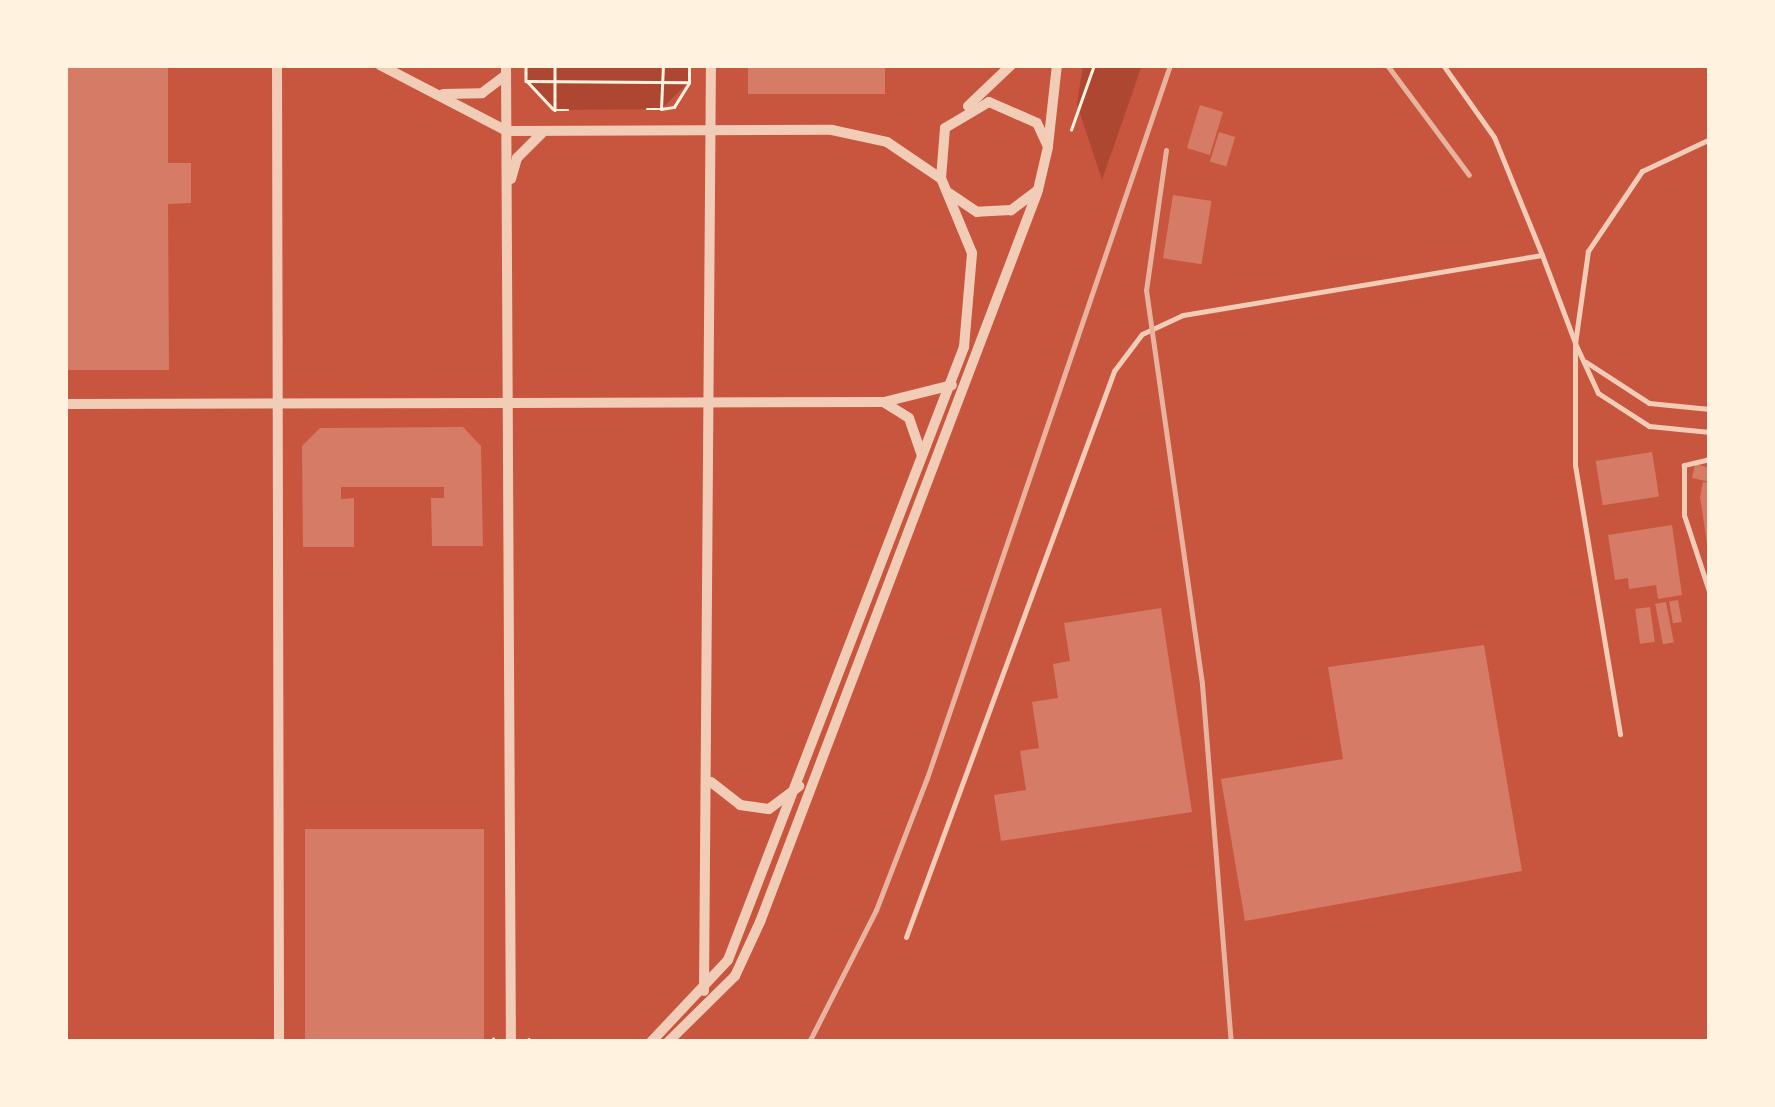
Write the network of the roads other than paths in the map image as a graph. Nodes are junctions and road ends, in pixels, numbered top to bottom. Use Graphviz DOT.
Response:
graph roads {
  1 [pos="281,65"];
  2 [pos="380,65"];
  3 [pos="711,65"];
  4 [pos="1010,65"];
  5 [pos="1057,65"];
  6 [pos="1443,65"];
  7 [pos="506,70"];
  8 [pos="432,91"];
  9 [pos="964,110"];
  10 [pos="506,131"];
  11 [pos="544,131"];
  12 [pos="711,131"];
  13 [pos="1710,139"];
  14 [pos="1048,147"];
  15 [pos="940,178"];
  16 [pos="1038,190"];
  17 [pos="949,193"];
  18 [pos="508,195"];
  19 [pos="1542,255"];
  20 [pos="1575,343"];
  21 [pos="1586,362"];
  22 [pos="952,385"];
  23 [pos="884,402"];
  24 [pos="276,403"];
  25 [pos="65,404"];
  26 [pos="507,404"];
  27 [pos="713,404"];
  28 [pos="1710,410"];
  29 [pos="1710,432"];
  30 [pos="923,457"];
  31 [pos="1710,459"];
  32 [pos="1710,594"];
  33 [pos="1620,734"];
  34 [pos="711,782"];
  35 [pos="800,786"];
  36 [pos="906,937"];
  37 [pos="704,992"];
  38 [pos="279,1042"];
  39 [pos="510,1042"];
  40 [pos="651,1042"];
  41 [pos="668,1042"];
  1 -- 24 [label="street"];
  2 -- 8 [label="street"];
  3 -- 12 [label="street"];
  4 -- 9 [label="street"];
  5 -- 14 [label="street"];
  6 -- 19 [label="lane"];
  7 -- 8 [label="street"];
  7 -- 10 [label="street"];
  8 -- 10 [label="street"];
  9 -- 14 [label="street"];
  9 -- 15 [label="street"];
  10 -- 11 [label="street"];
  10 -- 18 [label="street"];
  11 -- 12 [label="street"];
  11 -- 18 [label="street"];
  12 -- 15 [label="street"];
  12 -- 27 [label="street"];
  13 -- 20 [label="lane"];
  14 -- 16 [label="street"];
  15 -- 17 [label="street"];
  16 -- 17 [label="street"];
  16 -- 41 [label="street"];
  17 -- 22 [label="street"];
  18 -- 26 [label="street"];
  19 -- 20 [label="lane"];
  19 -- 36 [label="lane"];
  20 -- 21 [label="lane"];
  20 -- 33 [label="lane"];
  21 -- 28 [label="lane"];
  21 -- 29 [label="lane"];
  22 -- 23 [label="street"];
  22 -- 30 [label="street"];
  23 -- 27 [label="street"];
  23 -- 30 [label="street"];
  24 -- 25 [label="street"];
  24 -- 26 [label="street"];
  24 -- 38 [label="street"];
  26 -- 27 [label="street"];
  26 -- 39 [label="street"];
  27 -- 34 [label="street"];
  30 -- 35 [label="street"];
  31 -- 32 [label="lane"];
  34 -- 35 [label="street"];
  34 -- 37 [label="street"];
  35 -- 37 [label="street"];
  37 -- 40 [label="street"];
}
